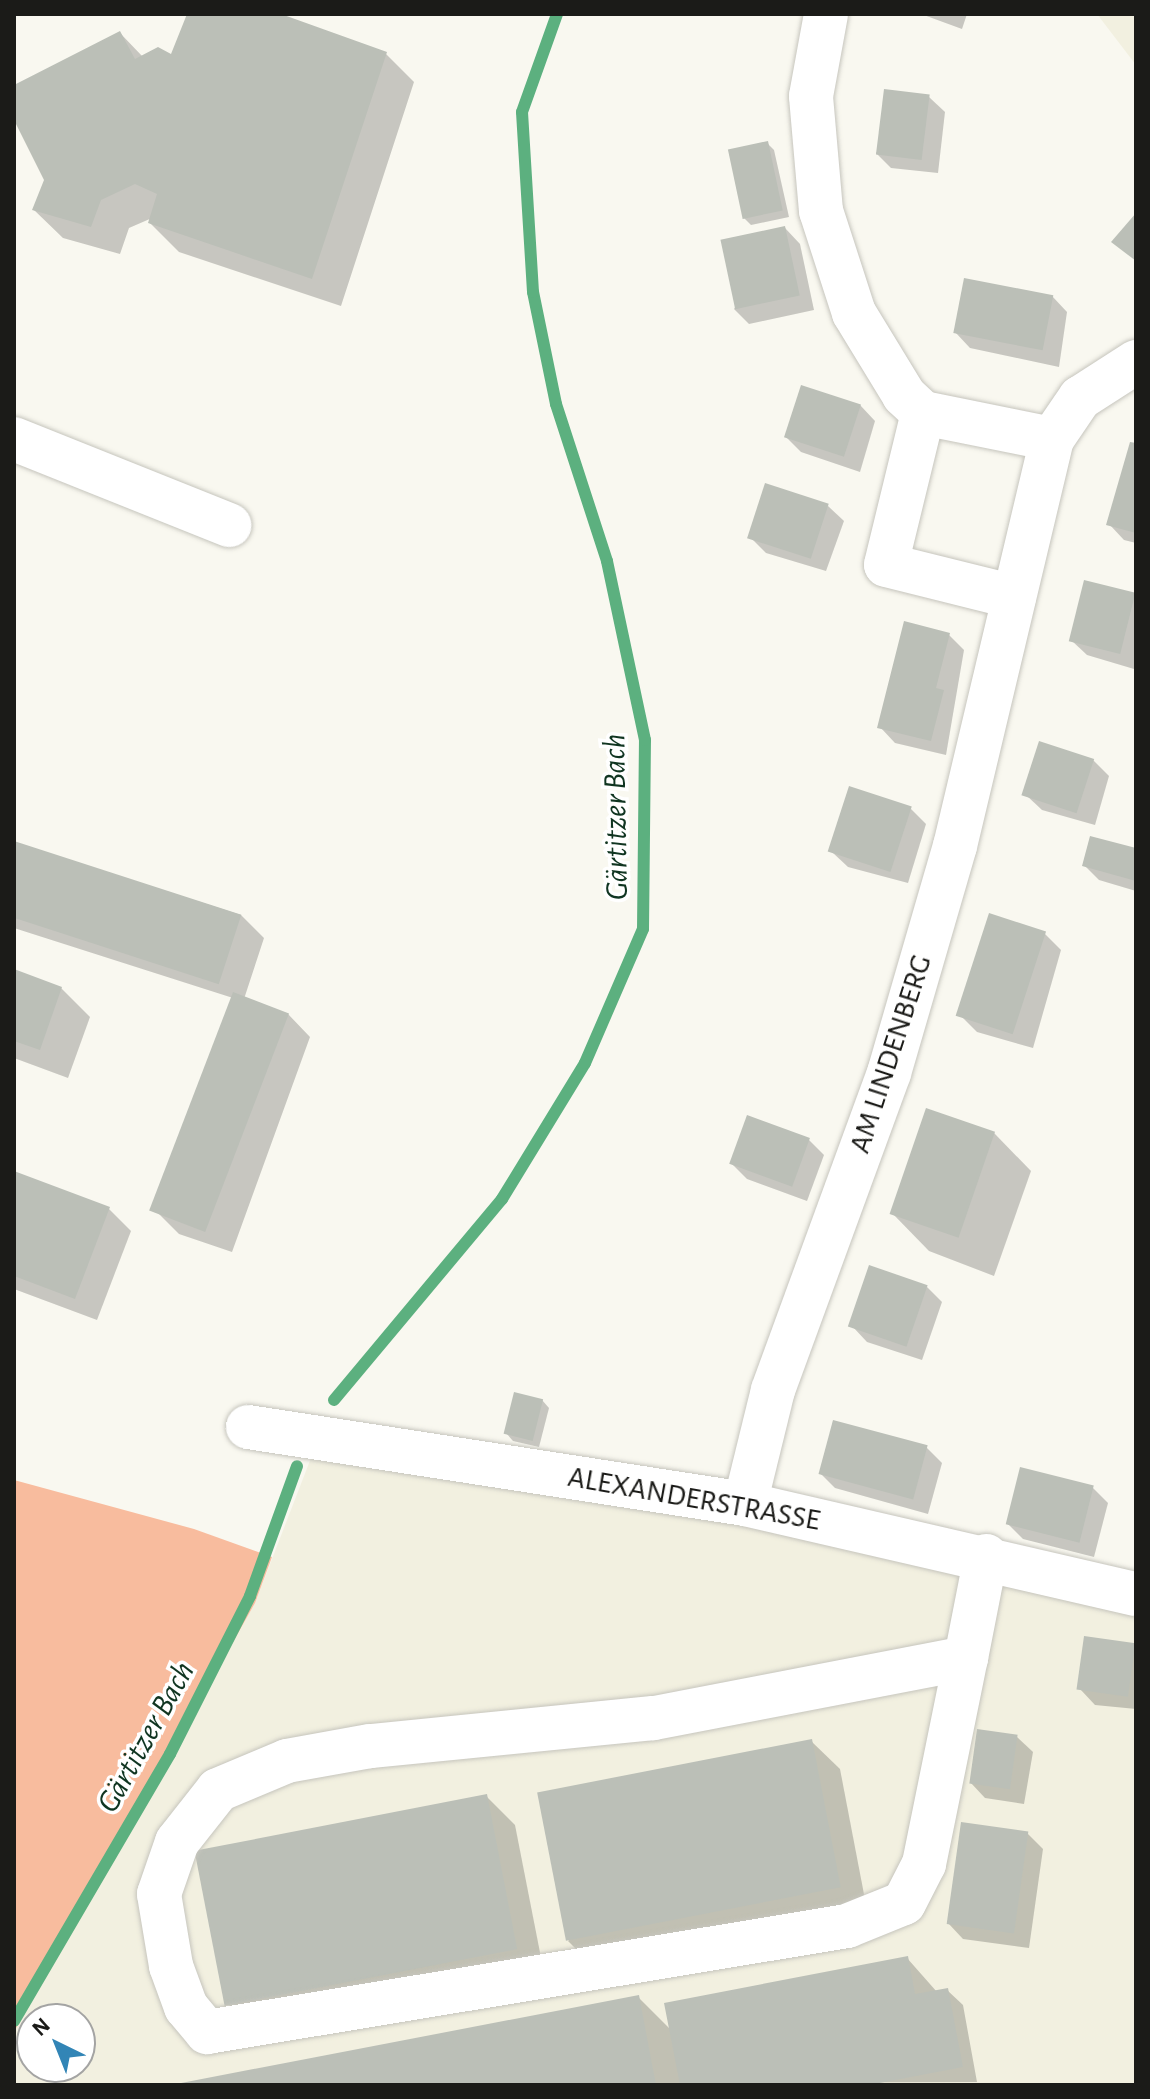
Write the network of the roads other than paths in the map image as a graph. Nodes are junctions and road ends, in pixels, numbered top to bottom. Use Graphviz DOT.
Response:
graph roads {
  1 [pos="826,14"];
  2 [pos="1136,362"];
  3 [pos="923,413"];
  4 [pos="14,439"];
  5 [pos="1052,439"];
  6 [pos="229,525"];
  7 [pos="1014,597"];
  8 [pos="248,1427"];
  9 [pos="745,1504"];
  10 [pos="986,1556"];
  11 [pos="1136,1594"];
  12 [pos="966,1658"];
  1 -- 3 [label="street"];
  2 -- 5 [label="street"];
  3 -- 5 [label="street"];
  3 -- 7 [label="street"];
  4 -- 6 [label="street"];
  5 -- 7 [label="street, AM LINDENBERG"];
  7 -- 9 [label="street, AM LINDENBERG"];
  8 -- 9 [label="street, ALEXANDERSTRASSE"];
  9 -- 10 [label="street, ALEXANDERSTRASSE"];
  10 -- 11 [label="street, ALEXANDERSTRASSE"];
  10 -- 12 [label="street"];
  12 -- 12 [label="street"];
}
